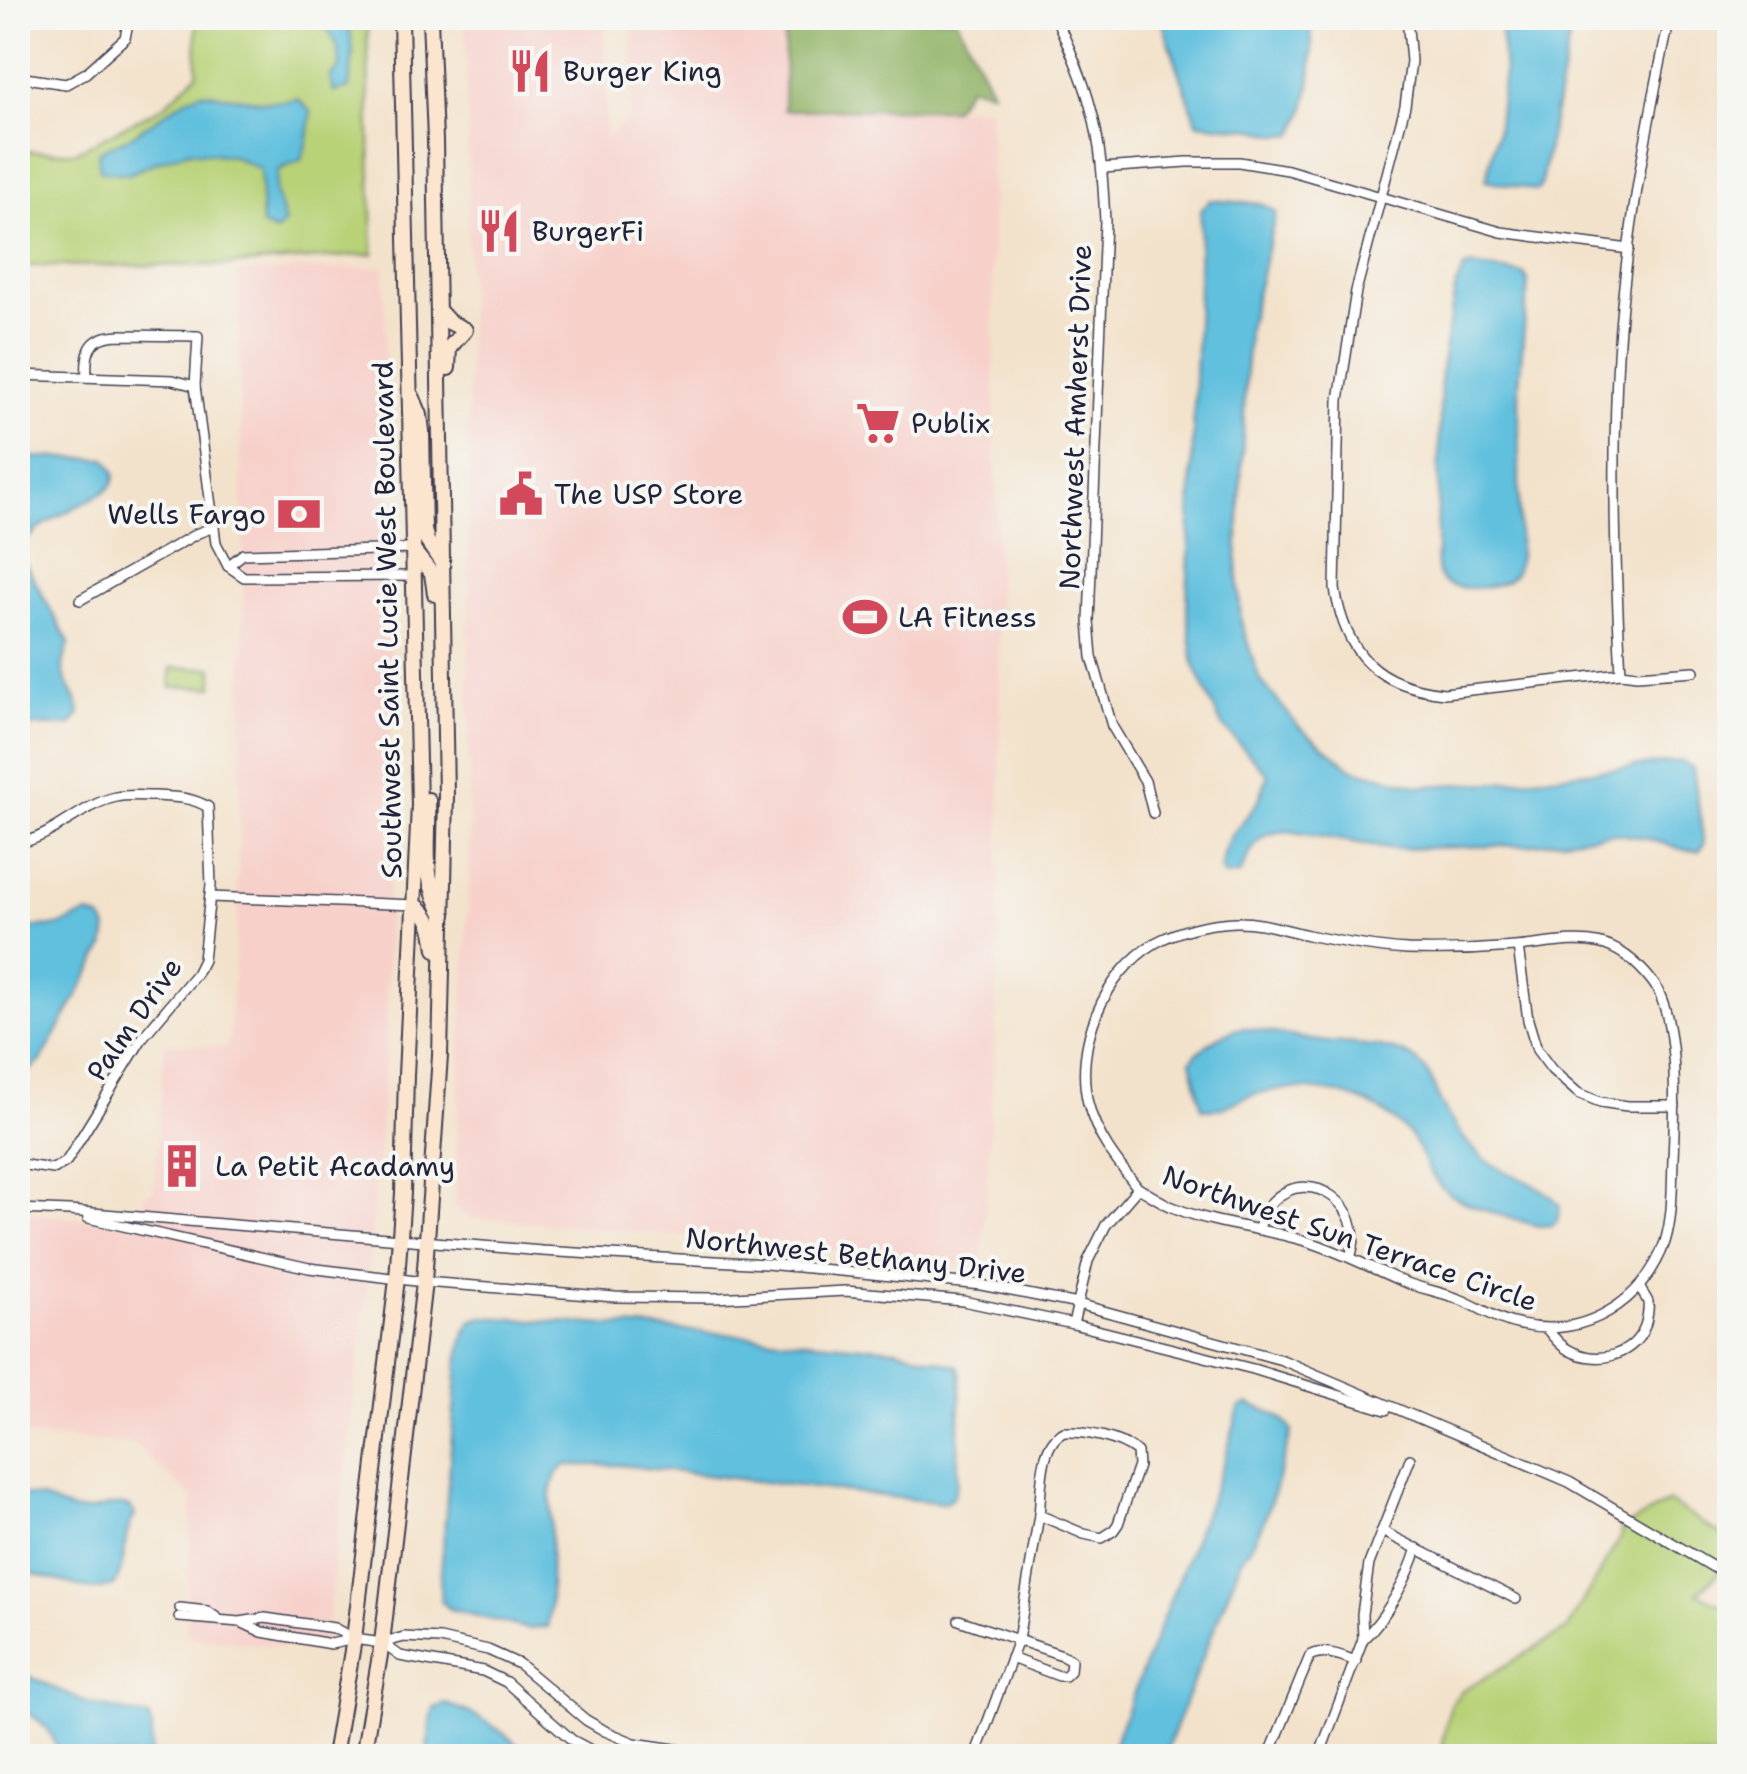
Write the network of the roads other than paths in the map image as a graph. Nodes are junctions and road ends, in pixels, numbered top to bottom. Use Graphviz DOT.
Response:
graph roads {
  1 [pos="128,18"];
  2 [pos="402,18"];
  3 [pos="430,18"];
  4 [pos="1056,18"];
  5 [pos="1407,18"];
  6 [pos="1670,18"];
  7 [pos="18,77"];
  8 [pos="1103,168"];
  9 [pos="1380,196"];
  10 [pos="1629,249"];
  11 [pos="438,310"];
  12 [pos="18,375"];
  13 [pos="87,378"];
  14 [pos="195,386"];
  15 [pos="409,390"];
  16 [pos="440,462"];
  17 [pos="214,527"];
  18 [pos="412,549"];
  19 [pos="358,551"];
  20 [pos="280,554"];
  21 [pos="442,564"];
  22 [pos="228,566"];
  23 [pos="359,576"];
  24 [pos="414,576"];
  25 [pos="280,577"];
  26 [pos="80,600"];
  27 [pos="444,650"];
  28 [pos="1694,671"];
  29 [pos="1621,673"];
  30 [pos="418,747"];
  31 [pos="1153,813"];
  32 [pos="18,843"];
  33 [pos="210,897"];
  34 [pos="415,905"];
  35 [pos="444,915"];
  36 [pos="1518,947"];
  37 [pos="441,999"];
  38 [pos="1675,1106"];
  39 [pos="18,1164"];
  40 [pos="1138,1188"];
  41 [pos="18,1208"];
  42 [pos="46,1210"];
  43 [pos="1258,1230"];
  44 [pos="400,1240"];
  45 [pos="428,1240"];
  46 [pos="1350,1258"];
  47 [pos="397,1280"];
  48 [pos="424,1282"];
  49 [pos="1640,1288"];
  50 [pos="1078,1304"];
  51 [pos="1074,1324"];
  52 [pos="1548,1329"];
  53 [pos="1438,1427"];
  54 [pos="1410,1459"];
  55 [pos="1039,1515"];
  56 [pos="1382,1531"];
  57 [pos="1417,1548"];
  58 [pos="1730,1577"];
  59 [pos="1516,1600"];
  60 [pos="180,1613"];
  61 [pos="958,1620"];
  62 [pos="354,1639"];
  63 [pos="1018,1640"];
  64 [pos="1363,1640"];
  65 [pos="382,1643"];
  66 [pos="1011,1658"];
  67 [pos="1356,1661"];
  68 [pos="334,1756"];
  69 [pos="362,1756"];
  70 [pos="602,1756"];
  71 [pos="708,1756"];
  72 [pos="722,1756"];
  73 [pos="974,1756"];
  74 [pos="1269,1756"];
  75 [pos="1318,1756"];
  1 -- 7 [label="street"];
  2 -- 15 [label="main road, Southwest Saint Lucie West Boulevard"];
  3 -- 11 [label="main road"];
  4 -- 8 [label="street, Northwest Amherst Drive"];
  5 -- 9 [label="street"];
  6 -- 10 [label="street"];
  8 -- 9 [label="street"];
  8 -- 31 [label="street, Northwest Amherst Drive"];
  9 -- 10 [label="street"];
  9 -- 29 [label="street"];
  10 -- 29 [label="street"];
  11 -- 16 [label="main road"];
  11 -- 16 [label="main road"];
  12 -- 13 [label="street"];
  13 -- 14 [label="street"];
  13 -- 14 [label="street"];
  14 -- 17 [label="street"];
  15 -- 18 [label="main road, Southwest Saint Lucie West Boulevard"];
  15 -- 21 [label="main road"];
  16 -- 21 [label="main road"];
  17 -- 22 [label="street"];
  17 -- 26 [label="street"];
  18 -- 19 [label="street"];
  18 -- 24 [label="main road, Southwest Saint Lucie West Boulevard"];
  18 -- 27 [label="main road"];
  19 -- 20 [label="street"];
  19 -- 23 [label="street"];
  20 -- 22 [label="street"];
  20 -- 25 [label="street"];
  21 -- 27 [label="main road"];
  22 -- 25 [label="street"];
  23 -- 24 [label="street"];
  23 -- 25 [label="street"];
  24 -- 30 [label="main road, Southwest Saint Lucie West Boulevard"];
  27 -- 35 [label="main road"];
  28 -- 29 [label="street"];
  30 -- 34 [label="main road, Southwest Saint Lucie West Boulevard"];
  30 -- 35 [label="main road"];
  32 -- 33 [label="street, Palm Drive"];
  33 -- 34 [label="street"];
  33 -- 39 [label="street, Palm Drive"];
  34 -- 37 [label="main road"];
  34 -- 44 [label="main road, Southwest Saint Lucie West Boulevard"];
  35 -- 37 [label="main road"];
  36 -- 38 [label="street"];
  36 -- 38 [label="street, Northwest Sun Terrace Circle"];
  36 -- 40 [label="street, Northwest Sun Terrace Circle"];
  37 -- 45 [label="main road"];
  38 -- 49 [label="street, Northwest Sun Terrace Circle"];
  40 -- 43 [label="street, Northwest Sun Terrace Circle"];
  40 -- 50 [label="street, Northwest Sun Terrace Circle"];
  41 -- 42 [label="street"];
  42 -- 44 [label="street, Northwest Bethany Drive"];
  42 -- 47 [label="street, Northwest Bethany Drive"];
  43 -- 46 [label="street, Northwest Sun Terrace Circle"];
  43 -- 46 [label="street"];
  44 -- 45 [label="street, Northwest Bethany Drive"];
  44 -- 47 [label="main road, Southwest Saint Lucie West Boulevard"];
  45 -- 48 [label="main road"];
  45 -- 50 [label="street, Northwest Bethany Drive"];
  46 -- 52 [label="street, Northwest Sun Terrace Circle"];
  47 -- 48 [label="street, Northwest Bethany Drive"];
  47 -- 62 [label="main road, Southwest Saint Lucie West Boulevard"];
  48 -- 51 [label="street, Northwest Bethany Drive"];
  48 -- 65 [label="main road"];
  49 -- 52 [label="street, Northwest Sun Terrace Circle"];
  49 -- 52 [label="street, Northwest Sun Terrace Circle"];
  50 -- 51 [label="street, Northwest Sun Terrace Circle"];
  50 -- 53 [label="street, Northwest Bethany Drive"];
  51 -- 53 [label="street, Northwest Bethany Drive"];
  53 -- 58 [label="street, Northwest Bethany Drive"];
  54 -- 56 [label="street"];
  55 -- 55 [label="street"];
  55 -- 63 [label="street"];
  56 -- 57 [label="street"];
  56 -- 64 [label="street"];
  57 -- 59 [label="street"];
  57 -- 64 [label="street"];
  60 -- 62 [label="street"];
  61 -- 63 [label="street"];
  62 -- 65 [label="street"];
  62 -- 68 [label="main road, Southwest Saint Lucie West Boulevard"];
  63 -- 66 [label="street"];
  63 -- 66 [label="street"];
  64 -- 67 [label="street"];
  65 -- 69 [label="main road"];
  65 -- 70 [label="street"];
  65 -- 71 [label="street"];
  66 -- 73 [label="street"];
  67 -- 74 [label="street"];
  67 -- 75 [label="street"];
  71 -- 72 [label="street"];
}
